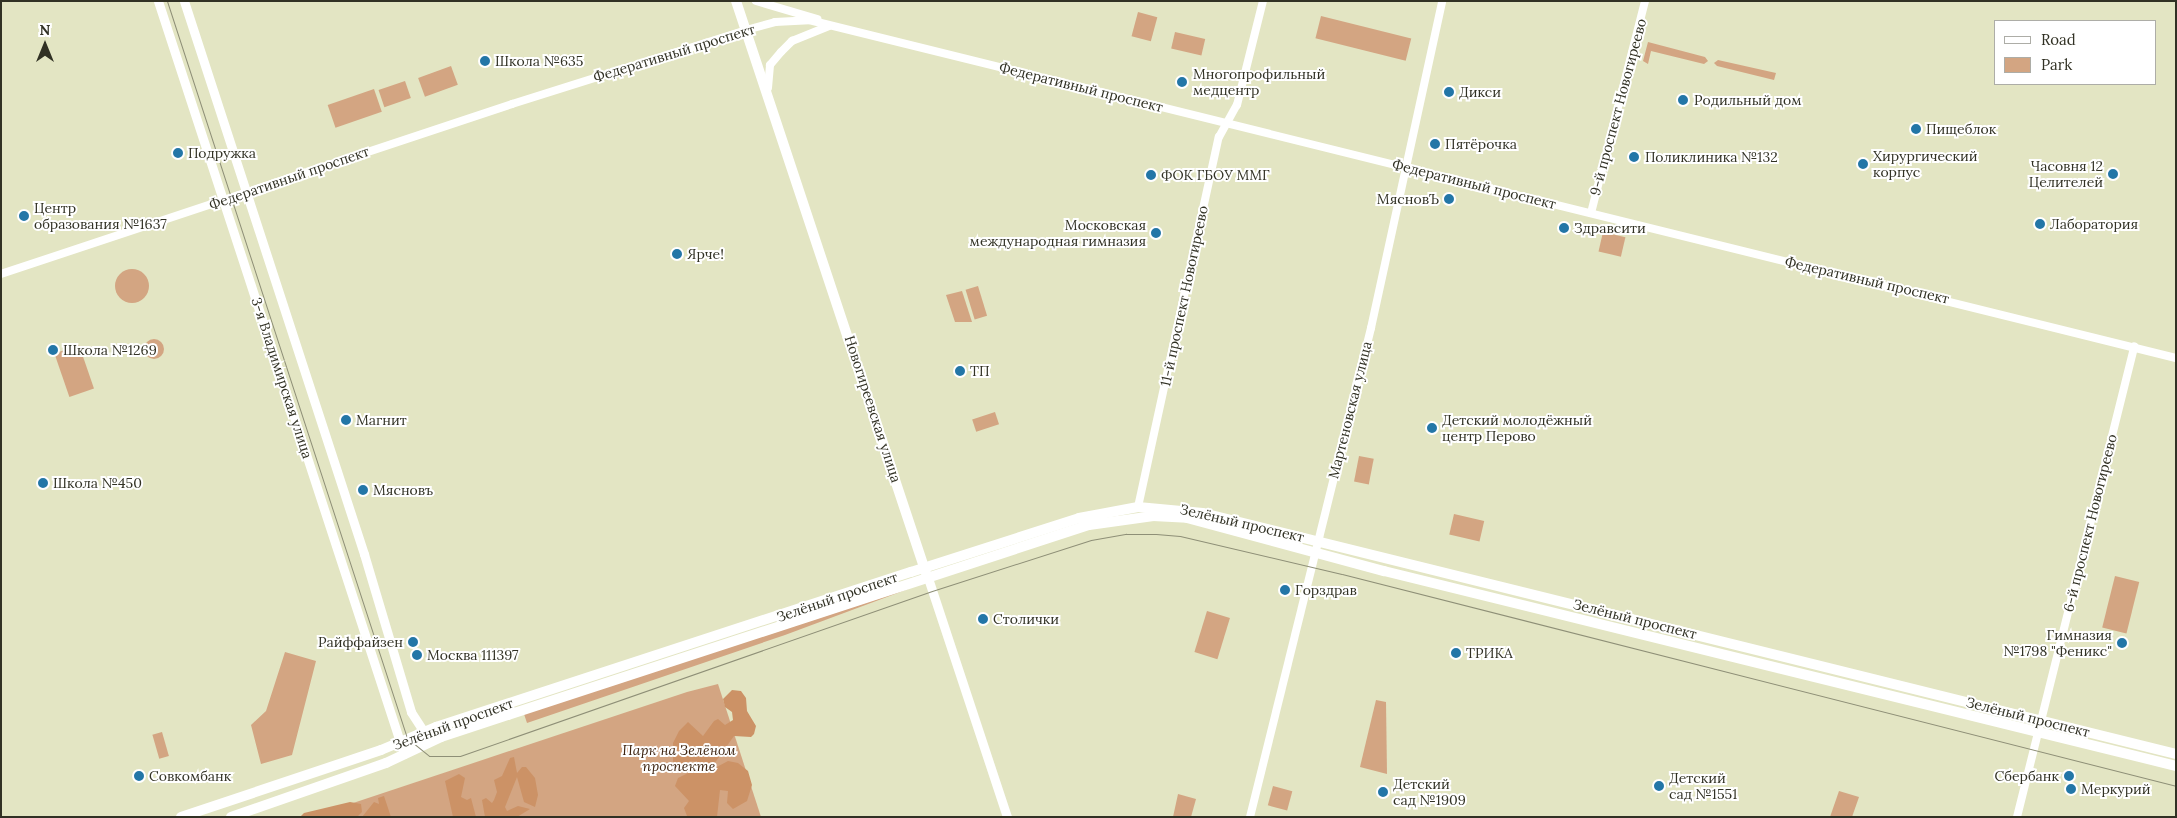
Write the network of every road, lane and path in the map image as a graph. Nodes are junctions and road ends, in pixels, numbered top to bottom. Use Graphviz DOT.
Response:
graph roads {
  1 [pos="158,1"];
  2 [pos="184,1"];
  3 [pos="736,1"];
  4 [pos="756,1"];
  5 [pos="1263,1"];
  6 [pos="1442,1"];
  7 [pos="1645,1"];
  8 [pos="833,25"];
  9 [pos="746,30"];
  10 [pos="768,93"];
  11 [pos="1227,123"];
  12 [pos="1406,167"];
  13 [pos="247,192"];
  14 [pos="223,201"];
  15 [pos="1591,213"];
  16 [pos="1,274"];
  17 [pos="2134,346"];
  18 [pos="2176,358"];
  19 [pos="1138,507"];
  20 [pos="1318,541"];
  21 [pos="1316,554"];
  22 [pos="926,573"];
  23 [pos="2040,720"];
  24 [pos="2038,731"];
  25 [pos="424,732"];
  26 [pos="430,741"];
  27 [pos="399,742"];
  28 [pos="404,754"];
  29 [pos="2176,754"];
  30 [pos="2176,766"];
  31 [pos="181,817"];
  32 [pos="231,817"];
  33 [pos="1007,817"];
  34 [pos="1250,817"];
  35 [pos="2017,817"];
  1 -- 14 [label="street, 3-я Владимирская улица"];
  2 -- 13 [label="street, 3-я Владимирская улица"];
  3 -- 9 [label="main road, Новогиреевская улица"];
  4 -- 8 [label="street"];
  5 -- 11 [label="street, 11-й проспект Новогиреево"];
  6 -- 12 [label="street, Мартеновская улица"];
  7 -- 15 [label="street, 9-й проспект Новогиреево"];
  8 -- 9 [label="street, Федеративный проспект"];
  8 -- 10 [label="street"];
  8 -- 11 [label="street, Федеративный проспект"];
  9 -- 10 [label="main road, Новогиреевская улица"];
  9 -- 13 [label="street, Федеративный проспект"];
  10 -- 22 [label="main road, Новогиреевская улица"];
  11 -- 12 [label="street, Федеративный проспект"];
  11 -- 19 [label="street, 11-й проспект Новогиреево"];
  12 -- 15 [label="street, Федеративный проспект"];
  12 -- 20 [label="street, Мартеновская улица"];
  13 -- 14 [label="street, Федеративный проспект"];
  13 -- 25 [label="street, 3-я Владимирская улица"];
  14 -- 16 [label="street, Федеративный проспект"];
  14 -- 27 [label="street, 3-я Владимирская улица"];
  15 -- 17 [label="street, Федеративный проспект"];
  17 -- 18 [label="street, Федеративный проспект"];
  17 -- 23 [label="street, 6-й проспект Новогиреево"];
  19 -- 20 [label="main road, Зелёный проспект"];
  19 -- 22 [label="main road, Зелёный проспект"];
  20 -- 21 [label="street, Мартеновская улица"];
  20 -- 23 [label="main road, Зелёный проспект"];
  21 -- 22 [label="main road, Зелёный проспект"];
  21 -- 24 [label="main road, Зелёный проспект"];
  21 -- 34 [label="street, Мартеновская улица"];
  22 -- 25 [label="main road, Зелёный проспект"];
  22 -- 26 [label="main road, Зелёный проспект"];
  22 -- 33 [label="street, Новогиреевская улица"];
  23 -- 24 [label="street, 6-й проспект Новогиреево"];
  23 -- 29 [label="main road, Зелёный проспект"];
  24 -- 30 [label="main road, Зелёный проспект"];
  24 -- 35 [label="street, 6-й проспект Новогиреево"];
  25 -- 26 [label="street, 3-я Владимирская улица"];
  25 -- 27 [label="main road, Зелёный проспект"];
  26 -- 28 [label="main road, Зелёный проспект"];
  27 -- 28 [label="street, 3-я Владимирская улица"];
  27 -- 31 [label="main road, Зелёный проспект"];
  28 -- 32 [label="main road, Зелёный проспект"];
}
